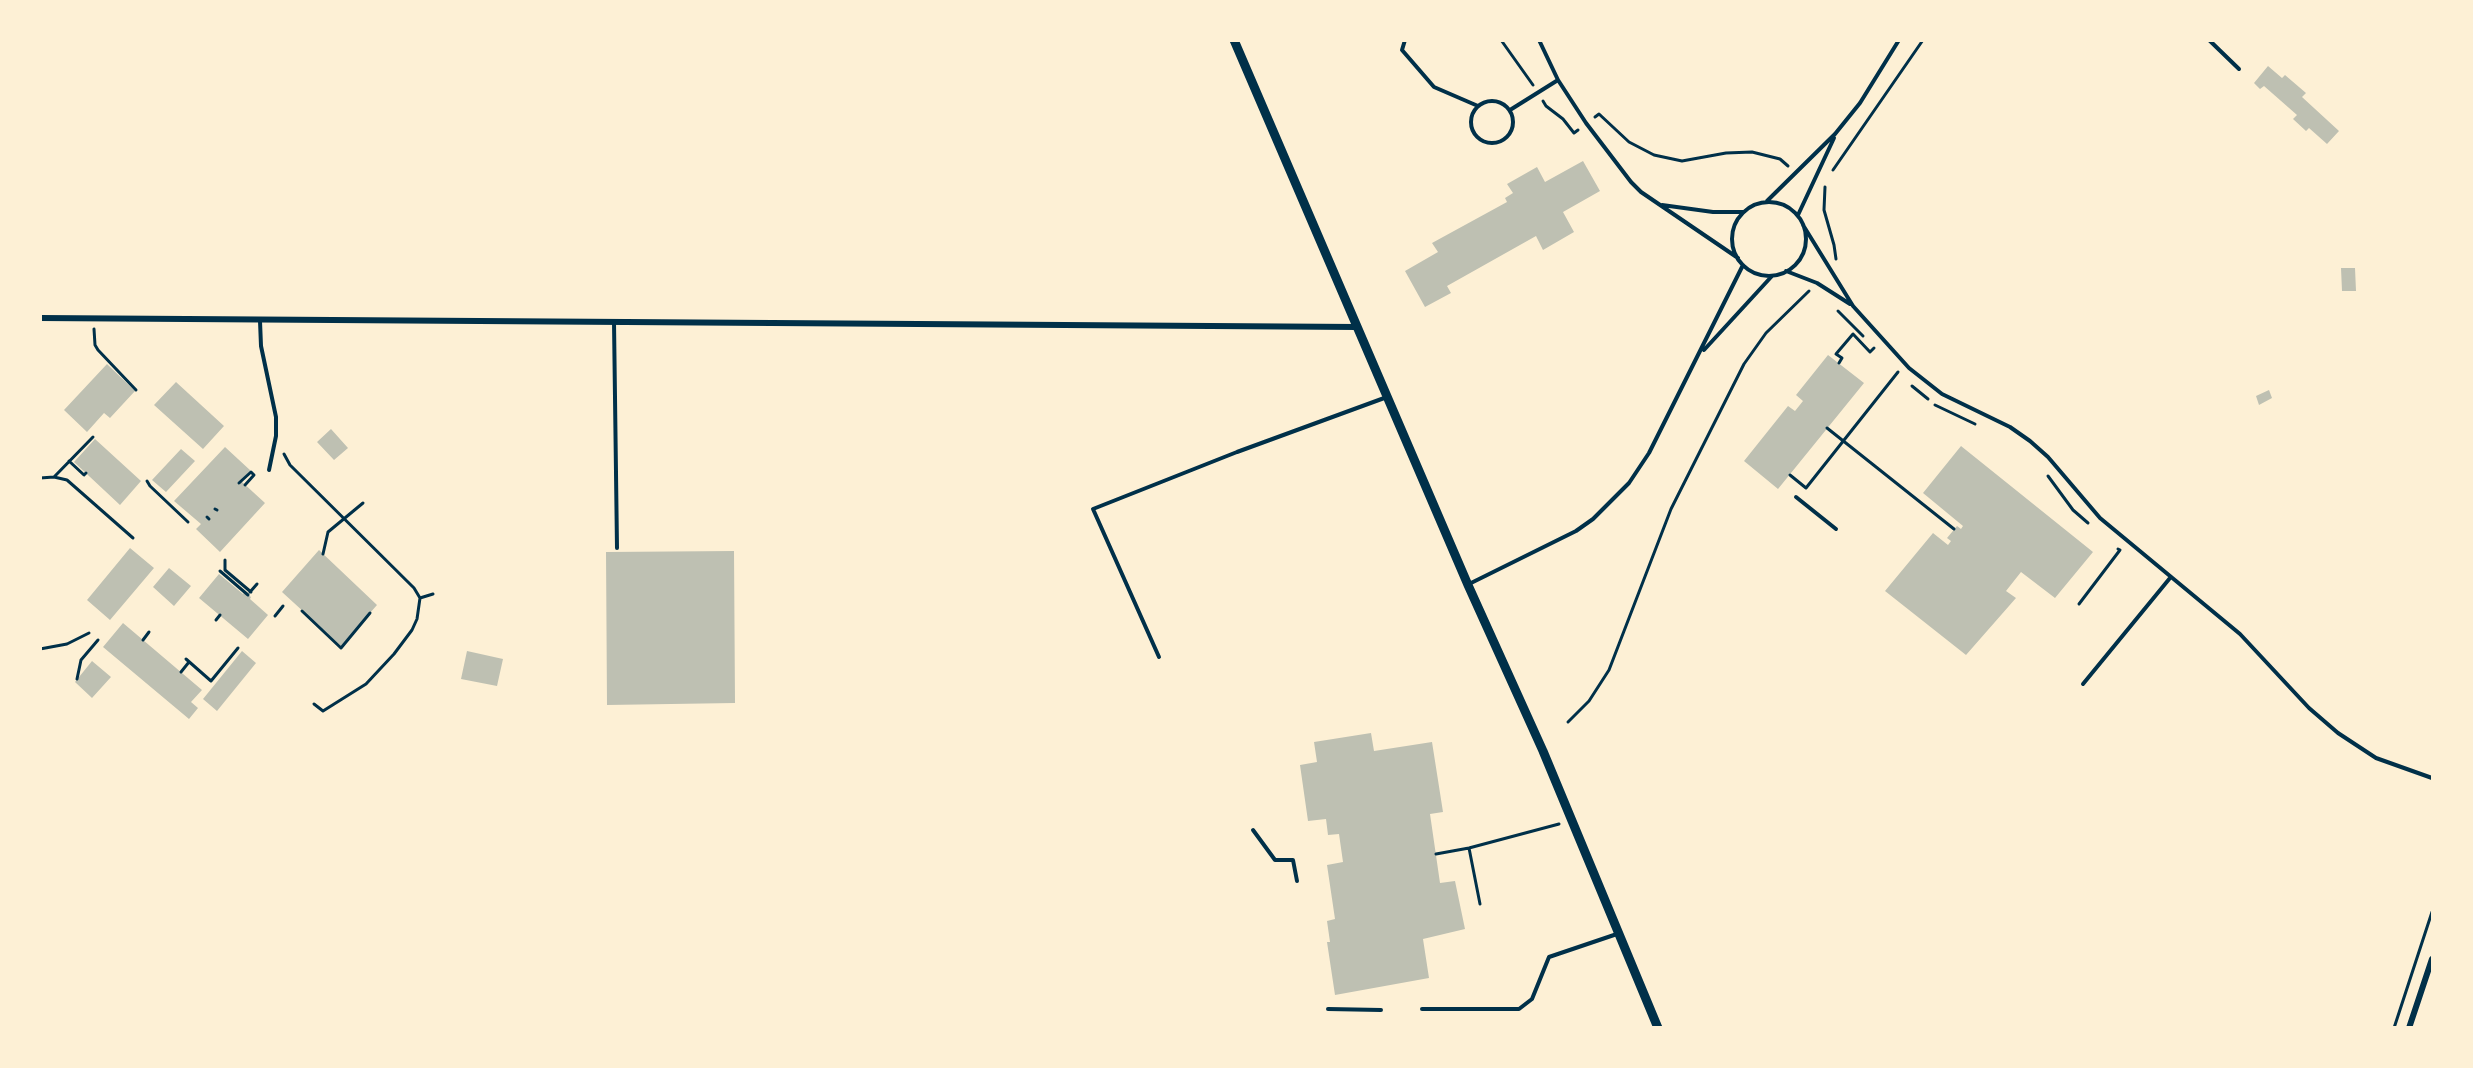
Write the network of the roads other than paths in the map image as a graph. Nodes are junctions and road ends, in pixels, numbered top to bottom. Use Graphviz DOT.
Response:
graph roads {
  1 [pos="1234,40"];
  2 [pos="1406,40"];
  3 [pos="1539,40"];
  4 [pos="1899,40"];
  5 [pos="2209,40"];
  6 [pos="2239,69"];
  7 [pos="1558,80"];
  8 [pos="1478,106"];
  9 [pos="1510,110"];
  10 [pos="1835,134"];
  11 [pos="1766,202"];
  12 [pos="1661,205"];
  13 [pos="1743,212"];
  14 [pos="1798,215"];
  15 [pos="1803,225"];
  16 [pos="1737,258"];
  17 [pos="1743,265"];
  18 [pos="1786,271"];
  19 [pos="1773,275"];
  20 [pos="1853,306"];
  21 [pos="40,318"];
  22 [pos="260,321"];
  23 [pos="614,322"];
  24 [pos="1357,327"];
  25 [pos="1699,354"];
  26 [pos="1388,396"];
  27 [pos="269,470"];
  28 [pos="1796,497"];
  29 [pos="1836,530"];
  30 [pos="617,548"];
  31 [pos="2170,578"];
  32 [pos="1468,585"];
  33 [pos="1159,657"];
  34 [pos="2083,684"];
  35 [pos="2433,778"];
  36 [pos="1254,830"];
  37 [pos="1297,881"];
  38 [pos="1618,933"];
  39 [pos="2433,958"];
  40 [pos="1328,1009"];
  41 [pos="1422,1009"];
  42 [pos="1381,1010"];
  43 [pos="1658,1028"];
  44 [pos="2409,1028"];
  1 -- 24 [label="street"];
  2 -- 8 [label="lane"];
  3 -- 7 [label="lane"];
  4 -- 10 [label="lane"];
  5 -- 6 [label="lane"];
  7 -- 9 [label="lane"];
  7 -- 12 [label="lane"];
  8 -- 9 [label="lane"];
  8 -- 9 [label="lane"];
  10 -- 11 [label="lane"];
  10 -- 14 [label="lane"];
  11 -- 13 [label="lane"];
  11 -- 14 [label="lane"];
  12 -- 13 [label="lane"];
  12 -- 16 [label="lane"];
  13 -- 16 [label="lane"];
  14 -- 15 [label="lane"];
  15 -- 18 [label="lane"];
  15 -- 20 [label="lane"];
  16 -- 17 [label="lane"];
  17 -- 19 [label="lane"];
  17 -- 25 [label="lane"];
  18 -- 19 [label="lane"];
  18 -- 20 [label="lane"];
  19 -- 25 [label="lane"];
  20 -- 31 [label="lane"];
  21 -- 22 [label="street"];
  22 -- 23 [label="street"];
  22 -- 27 [label="lane"];
  23 -- 24 [label="street"];
  23 -- 30 [label="lane"];
  24 -- 26 [label="street"];
  25 -- 32 [label="lane"];
  26 -- 32 [label="street"];
  26 -- 33 [label="lane"];
  28 -- 29 [label="lane"];
  31 -- 34 [label="lane"];
  31 -- 35 [label="lane"];
  32 -- 38 [label="street"];
  36 -- 37 [label="lane"];
  38 -- 41 [label="lane"];
  38 -- 43 [label="street"];
  39 -- 44 [label="street"];
  40 -- 42 [label="lane"];
}
